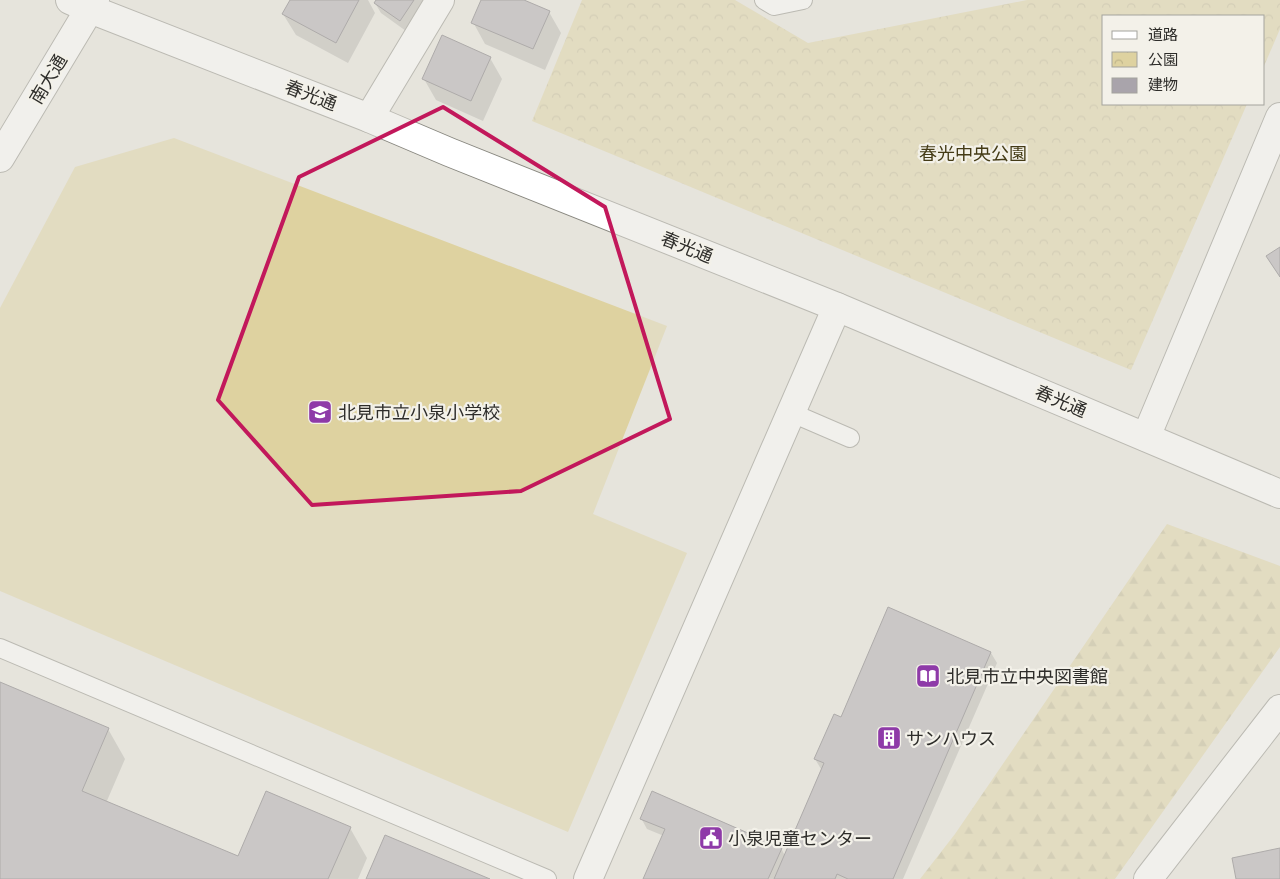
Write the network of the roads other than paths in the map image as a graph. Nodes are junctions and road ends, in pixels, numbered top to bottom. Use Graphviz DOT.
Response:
graph roads {
  1 [pos="440,0"];
  2 [pos="764,0"];
  3 [pos="803,0"];
  4 [pos="85,3"];
  5 [pos="1280,117"];
  6 [pos="370,118"];
  7 [pos="0,158"];
  8 [pos="837,307"];
  9 [pos="792,413"];
  10 [pos="1146,437"];
  11 [pos="850,438"];
  12 [pos="1280,494"];
  13 [pos="0,648"];
  14 [pos="1280,709"];
  15 [pos="547,879"];
  16 [pos="588,879"];
  17 [pos="1148,879"];
  1 -- 6 [label="street"];
  2 -- 3 [label="lane"];
  4 -- 6 [label="street, 春光通"];
  4 -- 7 [label="street, 南大通"];
  5 -- 10 [label="street"];
  6 -- 8 [label="street, 春光通"];
  8 -- 9 [label="street"];
  8 -- 10 [label="street, 春光通"];
  9 -- 11 [label="lane"];
  9 -- 16 [label="street"];
  10 -- 12 [label="street, 春光通"];
  13 -- 15 [label="lane"];
  14 -- 17 [label="street"];
}
